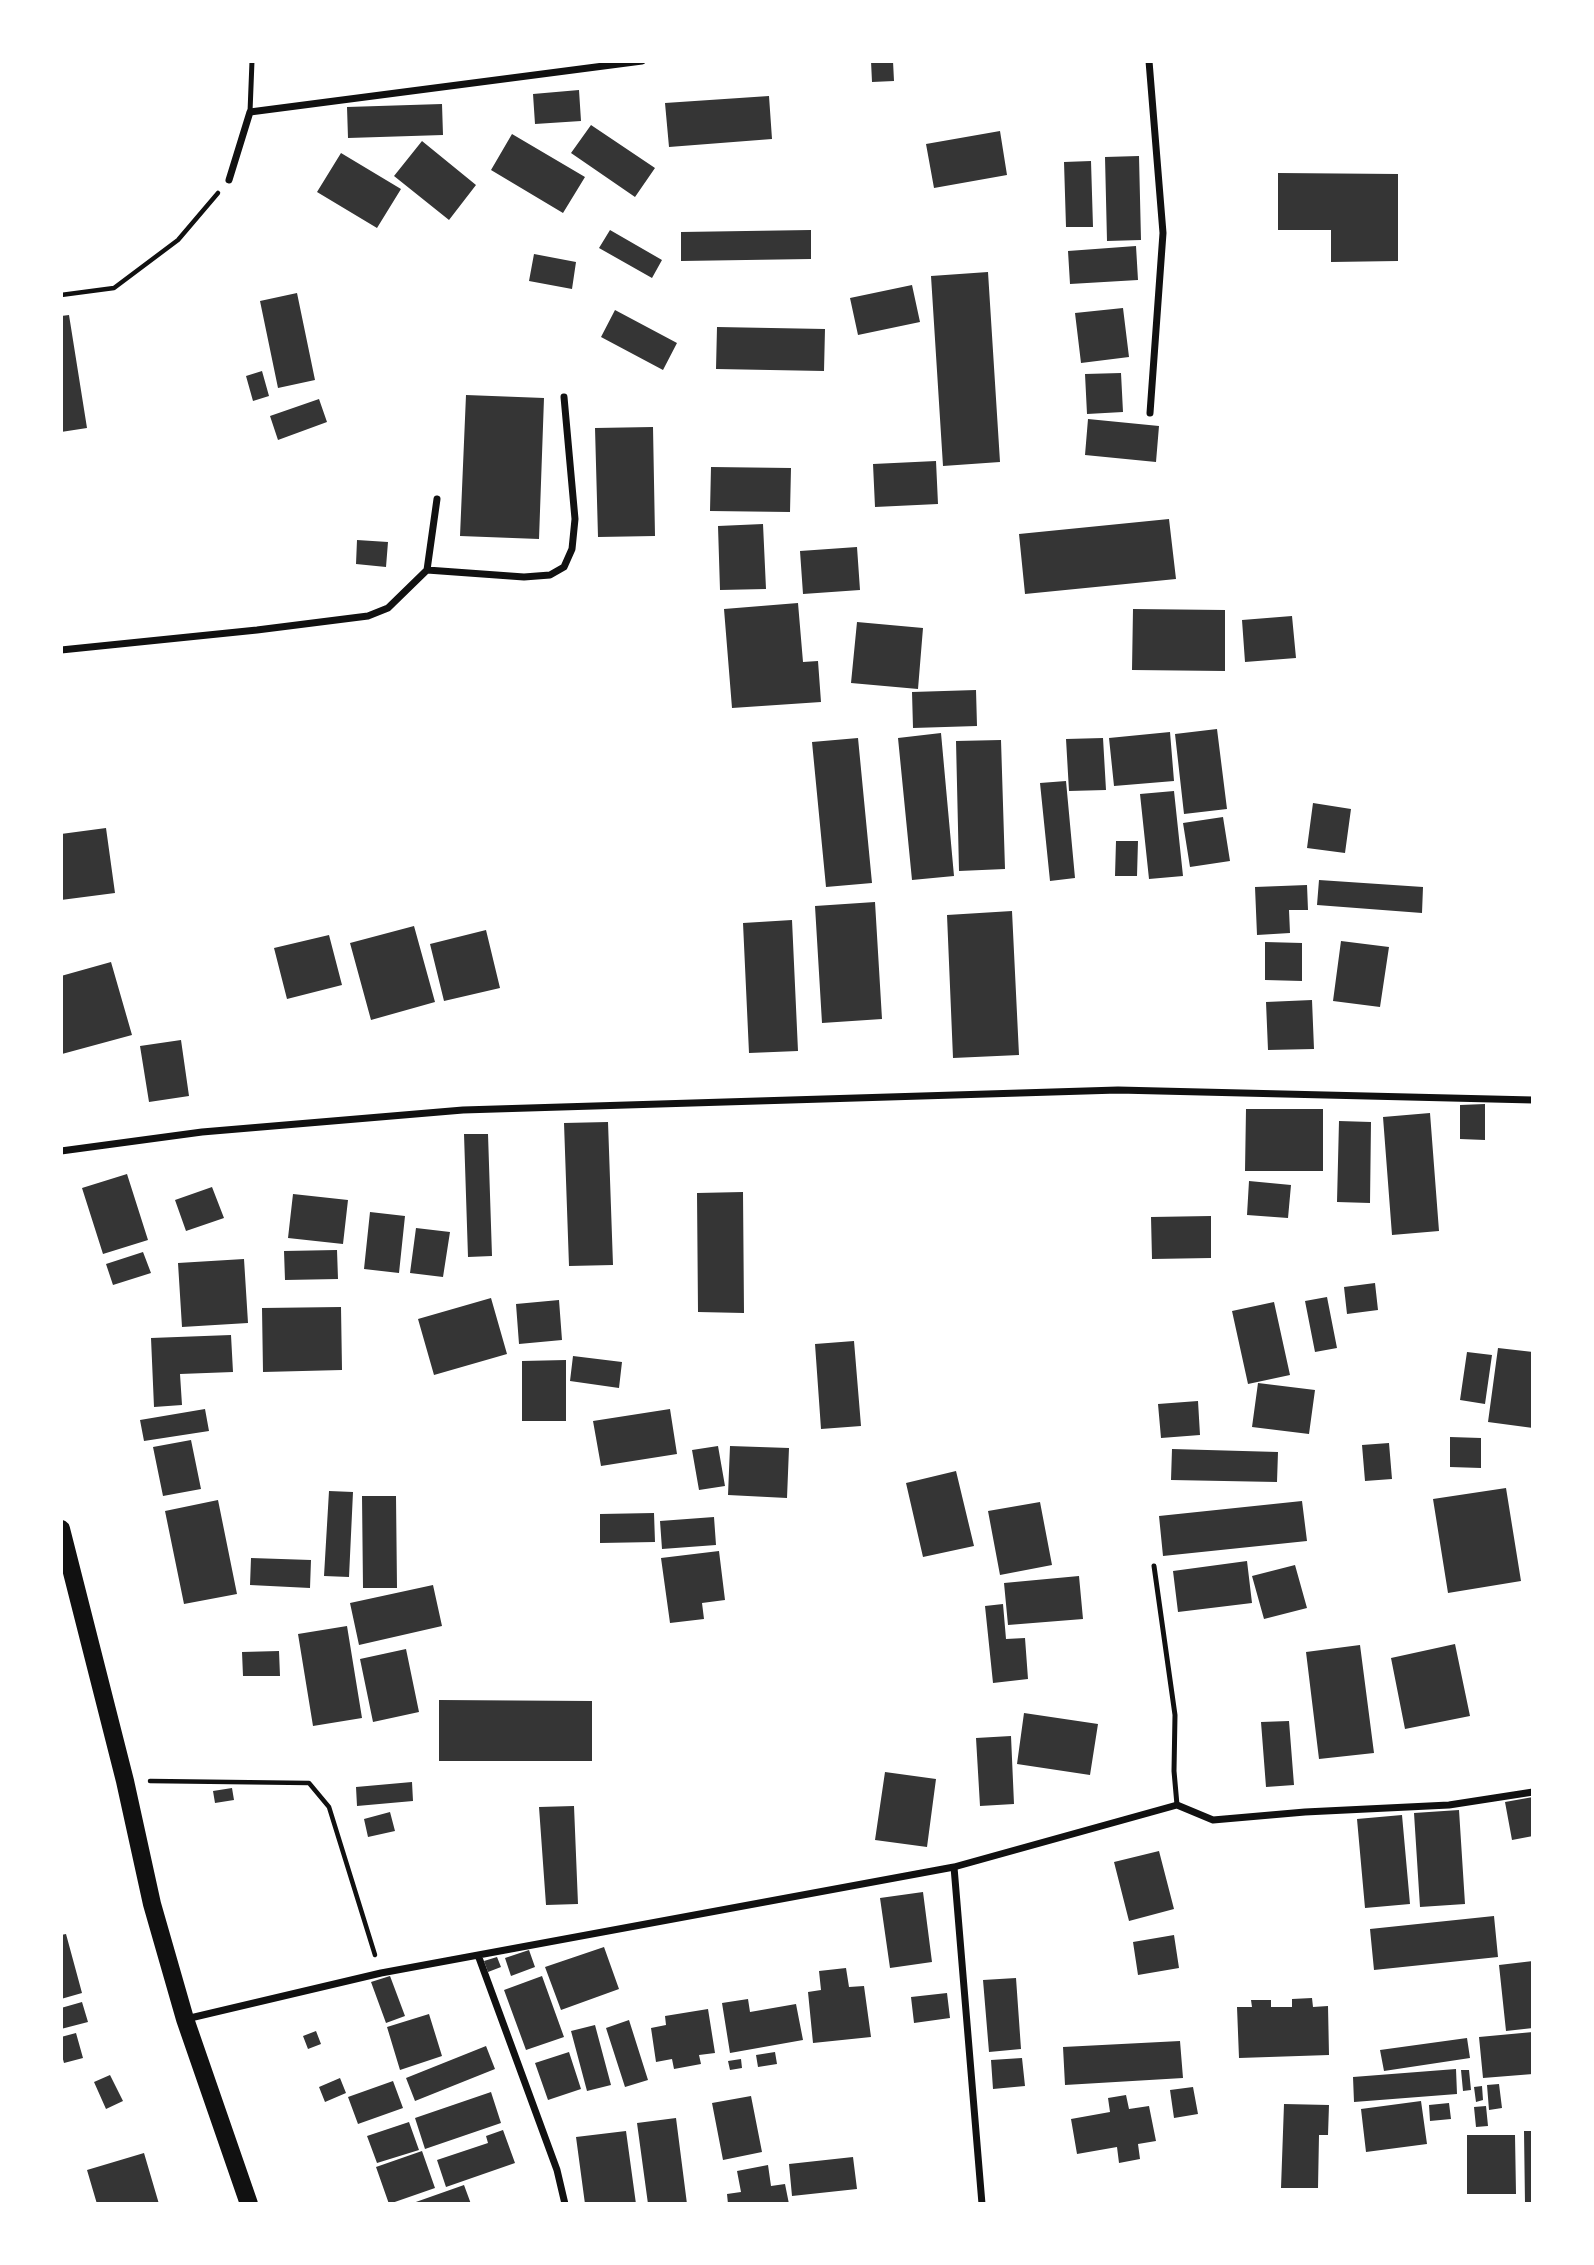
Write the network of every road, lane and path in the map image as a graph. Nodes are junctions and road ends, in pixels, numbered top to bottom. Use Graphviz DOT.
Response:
graph roads {
  1 [pos="252,61"];
  2 [pos="642,61"];
  3 [pos="1149,61"];
  4 [pos="250,112"];
  5 [pos="229,180"];
  6 [pos="61,295"];
  7 [pos="564,397"];
  8 [pos="1150,413"];
  9 [pos="437,499"];
  10 [pos="427,570"];
  11 [pos="61,650"];
  12 [pos="1533,1100"];
  13 [pos="61,1151"];
  14 [pos="61,1529"];
  15 [pos="1154,1566"];
  16 [pos="125,1781"];
  17 [pos="1533,1792"];
  18 [pos="1177,1805"];
  19 [pos="954,1867"];
  20 [pos="478,1955"];
  21 [pos="381,1973"];
  22 [pos="185,2019"];
  23 [pos="249,2204"];
  24 [pos="565,2204"];
  25 [pos="982,2204"];
  1 -- 4 [label="lane"];
  2 -- 4 [label="street"];
  3 -- 8 [label="street"];
  4 -- 5 [label="street"];
  5 -- 6 [label="path"];
  7 -- 10 [label="street"];
  9 -- 10 [label="street"];
  10 -- 11 [label="street"];
  12 -- 13 [label="street"];
  14 -- 16 [label="main road"];
  15 -- 18 [label="lane"];
  16 -- 21 [label="path"];
  16 -- 22 [label="main road"];
  17 -- 18 [label="street"];
  18 -- 19 [label="street"];
  19 -- 20 [label="street"];
  19 -- 25 [label="street"];
  20 -- 21 [label="street"];
  20 -- 24 [label="street"];
  21 -- 22 [label="street"];
  22 -- 23 [label="main road"];
}
